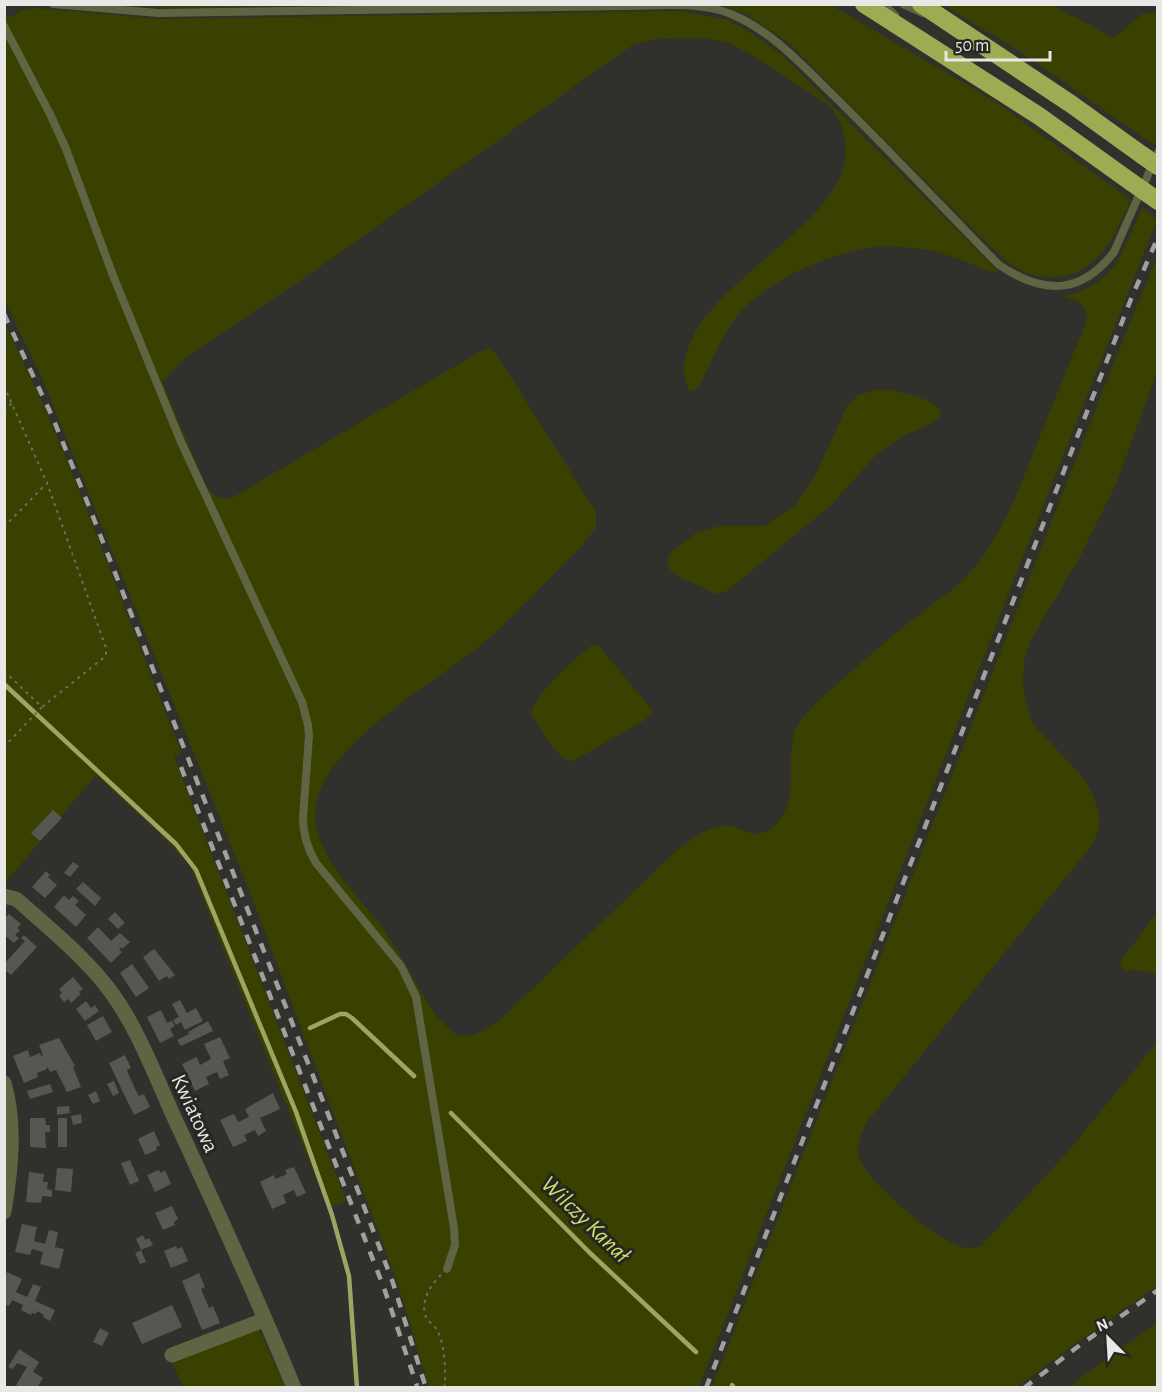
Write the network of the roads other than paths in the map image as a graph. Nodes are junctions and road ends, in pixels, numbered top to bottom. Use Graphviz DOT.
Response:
graph roads {
  1 [pos="53,4"];
  2 [pos="864,4"];
  3 [pos="883,4"];
  4 [pos="903,4"];
  5 [pos="921,4"];
  6 [pos="953,24"];
  7 [pos="4,26"];
  8 [pos="935,48"];
  9 [pos="1150,154"];
  10 [pos="1158,166"];
  11 [pos="1158,201"];
  12 [pos="4,896"];
  13 [pos="4,1083"];
  14 [pos="4,1212"];
  15 [pos="447,1269"];
  16 [pos="264,1320"];
  17 [pos="172,1355"];
  18 [pos="294,1388"];
  1 -- 9 [label="lane"];
  2 -- 8 [label="highway"];
  3 -- 8 [label="lane"];
  4 -- 6 [label="lane"];
  5 -- 6 [label="highway"];
  6 -- 9 [label="highway"];
  7 -- 15 [label="lane"];
  8 -- 11 [label="highway, bridge"];
  9 -- 10 [label="highway, bridge"];
  12 -- 16 [label="street, Kwiatowa"];
  13 -- 14 [label="street"];
  16 -- 17 [label="street"];
  16 -- 18 [label="street, Kwiatowa"];
}
